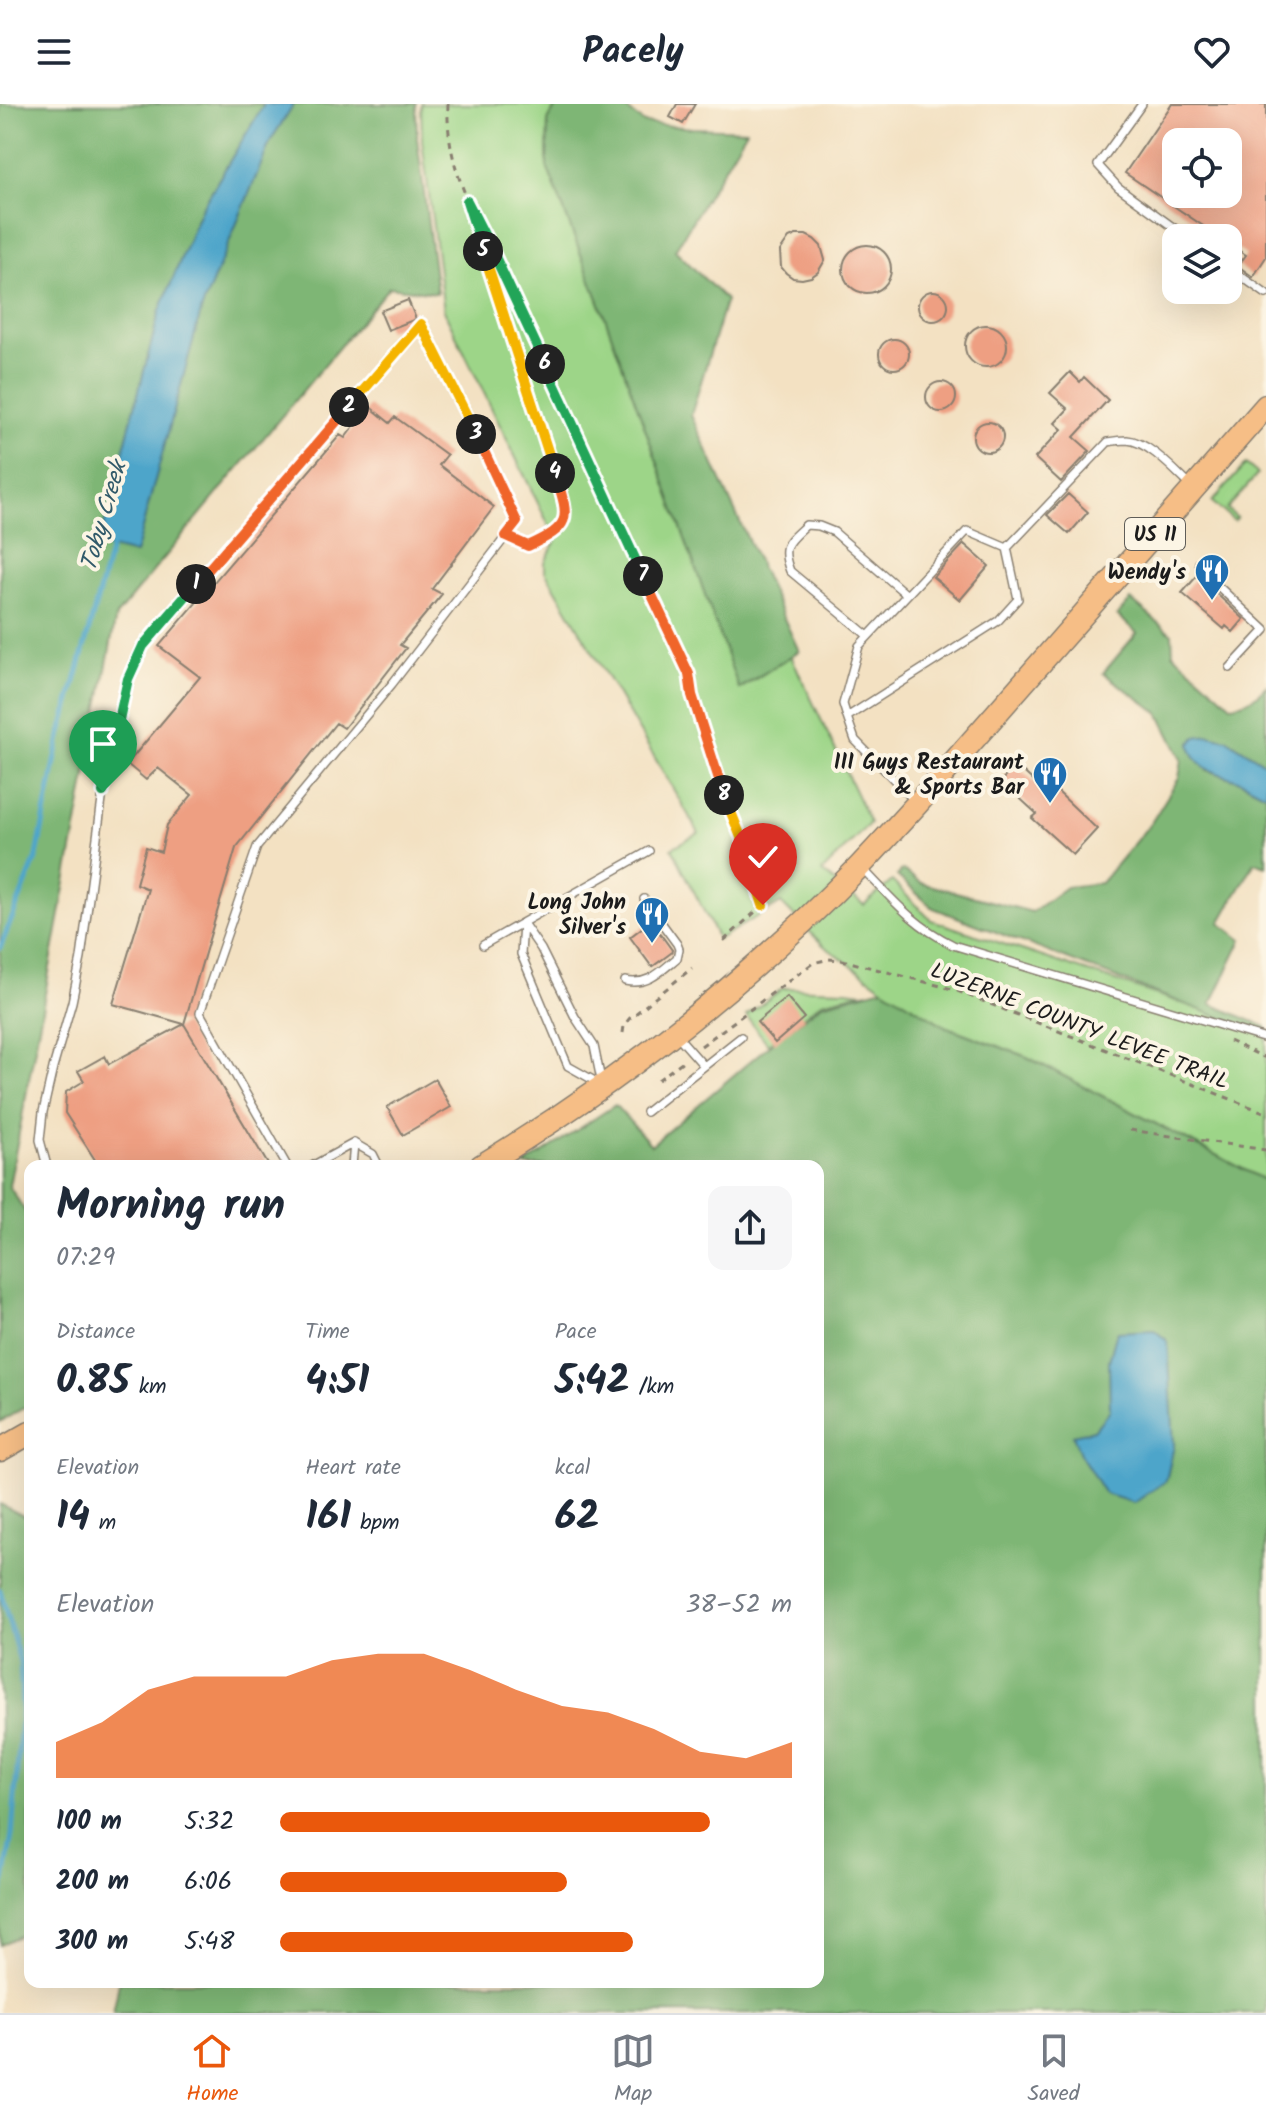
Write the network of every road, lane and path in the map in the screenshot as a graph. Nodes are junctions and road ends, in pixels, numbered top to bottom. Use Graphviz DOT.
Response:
graph roads {
  1 [pos="448,104"];
  2 [pos="1142,104"];
  3 [pos="467,201"];
  4 [pos="1169,224"];
  5 [pos="1242,277"];
  6 [pos="1266,294"];
  7 [pos="1266,406"];
  8 [pos="1194,489"];
  9 [pos="506,536"];
  10 [pos="1007,548"];
  11 [pos="1199,563"];
  12 [pos="907,595"];
  13 [pos="868,636"];
  14 [pos="1230,668"];
  15 [pos="847,717"];
  16 [pos="917,804"];
  17 [pos="649,851"];
  18 [pos="860,866"];
  19 [pos="644,899"];
  20 [pos="523,923"];
  21 [pos="720,944"];
  22 [pos="483,945"];
  23 [pos="692,968"];
  24 [pos="625,981"];
  25 [pos="674,1031"];
  26 [pos="623,1033"];
  27 [pos="741,1037"];
  28 [pos="1266,1039"];
  29 [pos="694,1052"];
  30 [pos="682,1061"];
  31 [pos="704,1066"];
  32 [pos="658,1080"];
  33 [pos="602,1085"];
  34 [pos="646,1112"];
  35 [pos="1266,1113"];
  36 [pos="1130,1130"];
  37 [pos="354,1143"];
  38 [pos="1266,1150"];
  39 [pos="45,1160"];
  40 [pos="284,1160"];
  41 [pos="323,1160"];
  42 [pos="353,1160"];
  43 [pos="376,1160"];
  44 [pos="490,1160"];
  45 [pos="24,1436"];
  46 [pos="0,1450"];
  1 -- 3 [label="path"];
  2 -- 4 [label="lane"];
  3 -- 9 [label="path"];
  3 -- 21 [label="path"];
  5 -- 6 [label="lane"];
  7 -- 8 [label="main road, US 11"];
  8 -- 10 [label="lane"];
  8 -- 16 [label="main road, US 11"];
  9 -- 39 [label="lane"];
  9 -- 40 [label="lane"];
  10 -- 12 [label="lane"];
  10 -- 15 [label="lane"];
  11 -- 14 [label="lane"];
  12 -- 13 [label="lane"];
  12 -- 13 [label="lane"];
  13 -- 15 [label="lane"];
  15 -- 16 [label="lane"];
  16 -- 18 [label="main road, US 11"];
  17 -- 20 [label="lane"];
  18 -- 25 [label="main road, US 11"];
  18 -- 28 [label="lane"];
  19 -- 24 [label="lane"];
  20 -- 22 [label="lane"];
  20 -- 33 [label="lane"];
  20 -- 33 [label="lane"];
  23 -- 26 [label="path"];
  25 -- 31 [label="lane"];
  25 -- 33 [label="main road, US 11"];
  27 -- 31 [label="lane"];
  29 -- 35 [label="path, LUZERNE COUNTY LEVEE TRAIL"];
  30 -- 32 [label="path"];
  31 -- 34 [label="lane"];
  33 -- 44 [label="main road, US 11"];
  36 -- 38 [label="path"];
  37 -- 41 [label="lane"];
  37 -- 42 [label="lane"];
  37 -- 43 [label="lane"];
  45 -- 46 [label="main road"];
}
